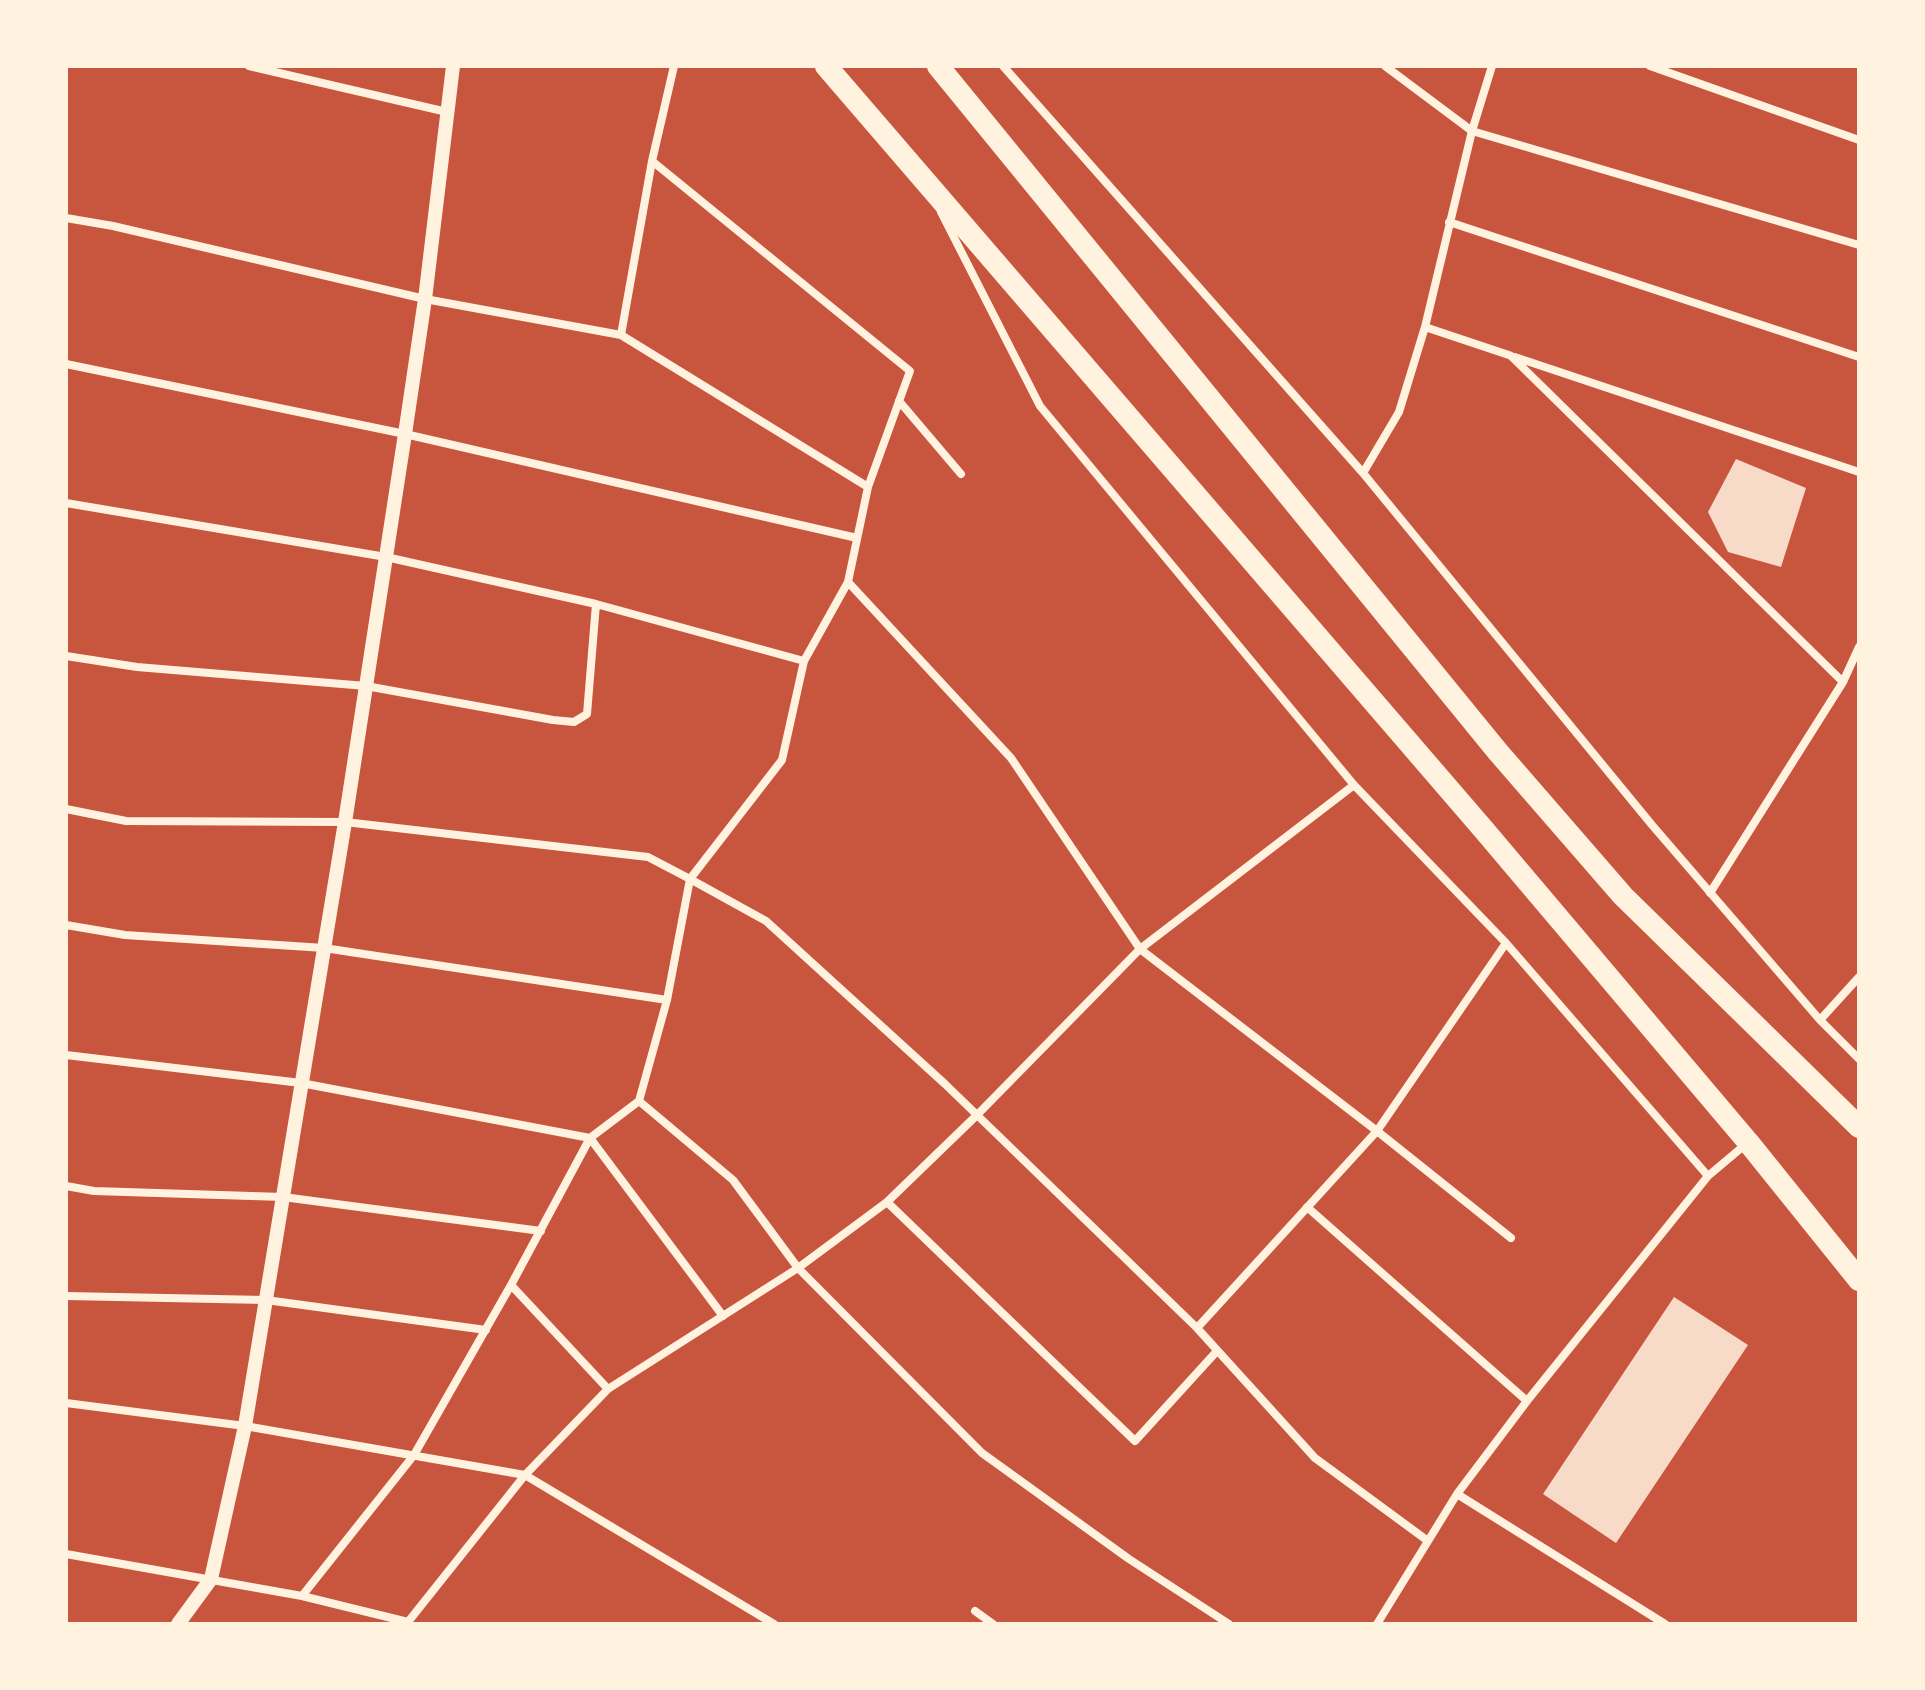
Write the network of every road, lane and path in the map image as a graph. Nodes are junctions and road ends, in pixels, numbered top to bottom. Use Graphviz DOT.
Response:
graph roads {
  1 [pos="249,66"];
  2 [pos="453,66"];
  3 [pos="674,66"];
  4 [pos="826,66"];
  5 [pos="938,66"];
  6 [pos="1003,66"];
  7 [pos="1385,66"];
  8 [pos="1492,66"];
  9 [pos="1650,66"];
  10 [pos="447,112"];
  11 [pos="1472,131"];
  12 [pos="1859,140"];
  13 [pos="652,161"];
  14 [pos="926,183"];
  15 [pos="66,218"];
  16 [pos="1449,222"];
  17 [pos="1859,245"];
  18 [pos="425,299"];
  19 [pos="1425,327"];
  20 [pos="621,335"];
  21 [pos="1511,356"];
  22 [pos="1859,357"];
  23 [pos="66,364"];
  24 [pos="899,401"];
  25 [pos="405,434"];
  26 [pos="1859,472"];
  27 [pos="1363,473"];
  28 [pos="961,474"];
  29 [pos="868,487"];
  30 [pos="66,503"];
  31 [pos="857,538"];
  32 [pos="386,557"];
  33 [pos="848,582"];
  34 [pos="596,604"];
  35 [pos="1859,647"];
  36 [pos="66,656"];
  37 [pos="804,661"];
  38 [pos="1843,682"];
  39 [pos="366,686"];
  40 [pos="1354,785"];
  41 [pos="66,809"];
  42 [pos="345,822"];
  43 [pos="690,879"];
  44 [pos="1710,893"];
  45 [pos="66,925"];
  46 [pos="1506,943"];
  47 [pos="324,948"];
  48 [pos="1140,949"];
  49 [pos="1859,977"];
  50 [pos="667,1000"];
  51 [pos="1820,1020"];
  52 [pos="66,1055"];
  53 [pos="1859,1059"];
  54 [pos="301,1083"];
  55 [pos="639,1101"];
  56 [pos="977,1115"];
  57 [pos="1859,1127"];
  58 [pos="1377,1131"];
  59 [pos="590,1138"];
  60 [pos="1748,1142"];
  61 [pos="1708,1176"];
  62 [pos="66,1186"];
  63 [pos="283,1197"];
  64 [pos="887,1202"];
  65 [pos="1307,1207"];
  66 [pos="541,1231"];
  67 [pos="1511,1238"];
  68 [pos="798,1268"];
  69 [pos="1859,1280"];
  70 [pos="511,1285"];
  71 [pos="66,1296"];
  72 [pos="266,1300"];
  73 [pos="723,1316"];
  74 [pos="1197,1328"];
  75 [pos="486,1330"];
  76 [pos="1217,1351"];
  77 [pos="608,1389"];
  78 [pos="1527,1401"];
  79 [pos="66,1403"];
  80 [pos="245,1426"];
  81 [pos="414,1455"];
  82 [pos="525,1475"];
  83 [pos="1457,1494"];
  84 [pos="1428,1541"];
  85 [pos="66,1554"];
  86 [pos="211,1579"];
  87 [pos="302,1596"];
  88 [pos="975,1611"];
  89 [pos="410,1623"];
  90 [pos="178,1624"];
  91 [pos="774,1624"];
  92 [pos="993,1624"];
  93 [pos="1229,1624"];
  94 [pos="1377,1624"];
  95 [pos="1665,1624"];
  1 -- 10 [label="street"];
  2 -- 10 [label="street"];
  3 -- 13 [label="street"];
  4 -- 14 [label="highway"];
  5 -- 57 [label="highway"];
  6 -- 27 [label="street"];
  7 -- 11 [label="street"];
  8 -- 11 [label="street"];
  9 -- 12 [label="street"];
  10 -- 18 [label="street"];
  11 -- 16 [label="street"];
  11 -- 17 [label="street"];
  13 -- 20 [label="street"];
  13 -- 24 [label="street"];
  14 -- 40 [label="street"];
  14 -- 60 [label="highway"];
  15 -- 18 [label="street"];
  16 -- 19 [label="street"];
  16 -- 22 [label="street"];
  18 -- 20 [label="street"];
  18 -- 25 [label="street"];
  19 -- 21 [label="street"];
  19 -- 27 [label="street"];
  20 -- 29 [label="street"];
  21 -- 26 [label="street"];
  21 -- 38 [label="street"];
  23 -- 25 [label="street"];
  24 -- 28 [label="street"];
  24 -- 29 [label="street"];
  25 -- 31 [label="street"];
  25 -- 32 [label="street"];
  27 -- 44 [label="street"];
  29 -- 31 [label="street"];
  30 -- 32 [label="street"];
  31 -- 33 [label="street"];
  32 -- 34 [label="street"];
  32 -- 39 [label="street"];
  33 -- 37 [label="street"];
  33 -- 48 [label="street"];
  34 -- 37 [label="street"];
  34 -- 39 [label="street"];
  35 -- 38 [label="street"];
  36 -- 39 [label="street"];
  37 -- 43 [label="street"];
  38 -- 44 [label="street"];
  39 -- 42 [label="street"];
  40 -- 46 [label="street"];
  40 -- 48 [label="street"];
  41 -- 42 [label="street"];
  42 -- 43 [label="street"];
  42 -- 47 [label="street"];
  43 -- 50 [label="street"];
  43 -- 56 [label="street"];
  44 -- 51 [label="street"];
  45 -- 47 [label="street"];
  46 -- 58 [label="street"];
  46 -- 61 [label="street"];
  47 -- 50 [label="street"];
  47 -- 54 [label="street"];
  48 -- 56 [label="street"];
  48 -- 58 [label="street"];
  49 -- 51 [label="street"];
  50 -- 55 [label="street"];
  51 -- 53 [label="street"];
  52 -- 54 [label="street"];
  54 -- 59 [label="street"];
  54 -- 63 [label="street"];
  55 -- 59 [label="street"];
  55 -- 68 [label="street"];
  56 -- 64 [label="street"];
  56 -- 74 [label="street"];
  58 -- 65 [label="street"];
  58 -- 67 [label="street"];
  59 -- 66 [label="street"];
  59 -- 73 [label="street"];
  60 -- 61 [label="street"];
  60 -- 69 [label="highway"];
  61 -- 78 [label="street"];
  62 -- 63 [label="street"];
  63 -- 66 [label="street"];
  63 -- 72 [label="street"];
  64 -- 68 [label="street"];
  64 -- 76 [label="street"];
  65 -- 74 [label="street"];
  65 -- 78 [label="street"];
  66 -- 70 [label="street"];
  68 -- 73 [label="street"];
  68 -- 93 [label="street"];
  70 -- 75 [label="street"];
  70 -- 77 [label="street"];
  71 -- 72 [label="street"];
  72 -- 75 [label="street"];
  72 -- 80 [label="street"];
  73 -- 77 [label="street"];
  74 -- 76 [label="street"];
  75 -- 81 [label="street"];
  76 -- 84 [label="street"];
  77 -- 82 [label="street"];
  78 -- 83 [label="street"];
  79 -- 80 [label="street"];
  80 -- 81 [label="street"];
  80 -- 86 [label="street"];
  81 -- 82 [label="street"];
  81 -- 87 [label="street"];
  82 -- 89 [label="street"];
  82 -- 91 [label="street"];
  83 -- 84 [label="street"];
  83 -- 95 [label="street"];
  84 -- 94 [label="street"];
  85 -- 86 [label="street"];
  86 -- 87 [label="street"];
  86 -- 90 [label="street"];
  87 -- 89 [label="street"];
  88 -- 92 [label="street"];
}
